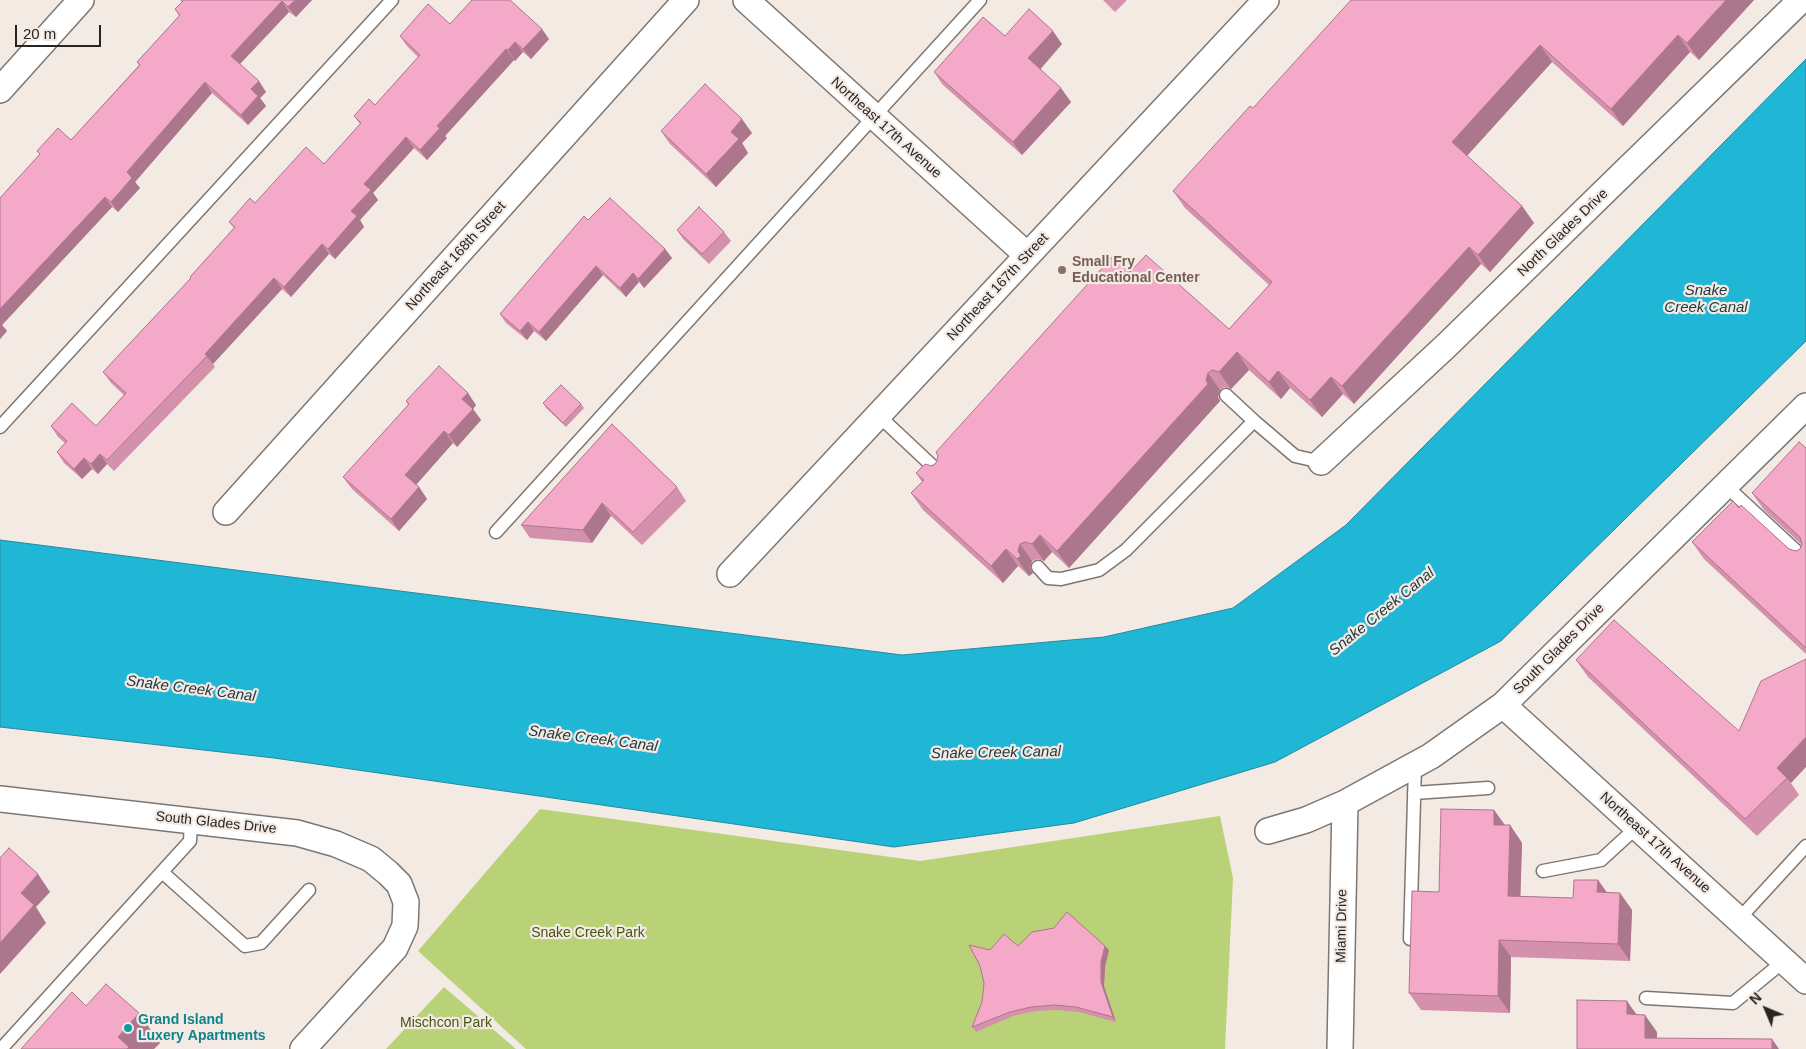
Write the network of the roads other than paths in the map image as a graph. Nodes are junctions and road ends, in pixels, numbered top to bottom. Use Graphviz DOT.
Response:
graph roads {
  1 [pos="82,0"];
  2 [pos="392,0"];
  3 [pos="686,0"];
  4 [pos="746,0"];
  5 [pos="980,0"];
  6 [pos="1266,0"];
  7 [pos="1801,0"];
  8 [pos="0,90"];
  9 [pos="874,117"];
  10 [pos="1027,255"];
  11 [pos="1226,395"];
  12 [pos="1806,406"];
  13 [pos="878,415"];
  14 [pos="1254,421"];
  15 [pos="0,427"];
  16 [pos="1321,462"];
  17 [pos="942,475"];
  18 [pos="1725,486"];
  19 [pos="226,512"];
  20 [pos="496,532"];
  21 [pos="1806,560"];
  22 [pos="1038,568"];
  23 [pos="730,574"];
  24 [pos="1503,704"];
  25 [pos="1415,765"];
  26 [pos="1488,788"];
  27 [pos="1414,792"];
  28 [pos="0,799"];
  29 [pos="1345,802"];
  30 [pos="192,821"];
  31 [pos="1637,826"];
  32 [pos="1268,831"];
  33 [pos="1805,848"];
  34 [pos="1543,871"];
  35 [pos="162,872"];
  36 [pos="309,890"];
  37 [pos="1739,919"];
  38 [pos="1410,939"];
  39 [pos="1784,961"];
  40 [pos="1806,981"];
  41 [pos="1646,998"];
  42 [pos="1,1049"];
  43 [pos="303,1049"];
  44 [pos="1340,1049"];
  1 -- 8 [label="street"];
  2 -- 15 [label="lane"];
  3 -- 19 [label="street, Northeast 168th Street"];
  4 -- 9 [label="street, Northeast 17th Avenue"];
  5 -- 9 [label="lane"];
  6 -- 10 [label="street, Northeast 167th Street"];
  7 -- 16 [label="street, North Glades Drive"];
  9 -- 10 [label="street, Northeast 17th Avenue"];
  9 -- 20 [label="lane"];
  10 -- 13 [label="street, Northeast 167th Street"];
  11 -- 14 [label="lane"];
  12 -- 18 [label="street, South Glades Drive"];
  13 -- 17 [label="lane"];
  13 -- 23 [label="street, Northeast 167th Street"];
  14 -- 16 [label="lane"];
  14 -- 22 [label="lane"];
  18 -- 21 [label="lane"];
  18 -- 24 [label="street, South Glades Drive"];
  24 -- 25 [label="street, South Glades Drive"];
  24 -- 31 [label="street, Northeast 17th Avenue"];
  25 -- 27 [label="lane"];
  25 -- 29 [label="street, South Glades Drive"];
  26 -- 27 [label="lane"];
  27 -- 38 [label="lane"];
  28 -- 30 [label="street, South Glades Drive"];
  29 -- 32 [label="street, South Glades Drive"];
  29 -- 44 [label="street, Miami Drive"];
  30 -- 35 [label="lane"];
  30 -- 43 [label="street, South Glades Drive"];
  31 -- 34 [label="lane"];
  31 -- 37 [label="street, Northeast 17th Avenue"];
  33 -- 37 [label="lane"];
  35 -- 36 [label="lane"];
  35 -- 42 [label="lane"];
  37 -- 39 [label="street, Northeast 17th Avenue"];
  39 -- 40 [label="street, Northeast 17th Avenue"];
  39 -- 41 [label="lane"];
}
